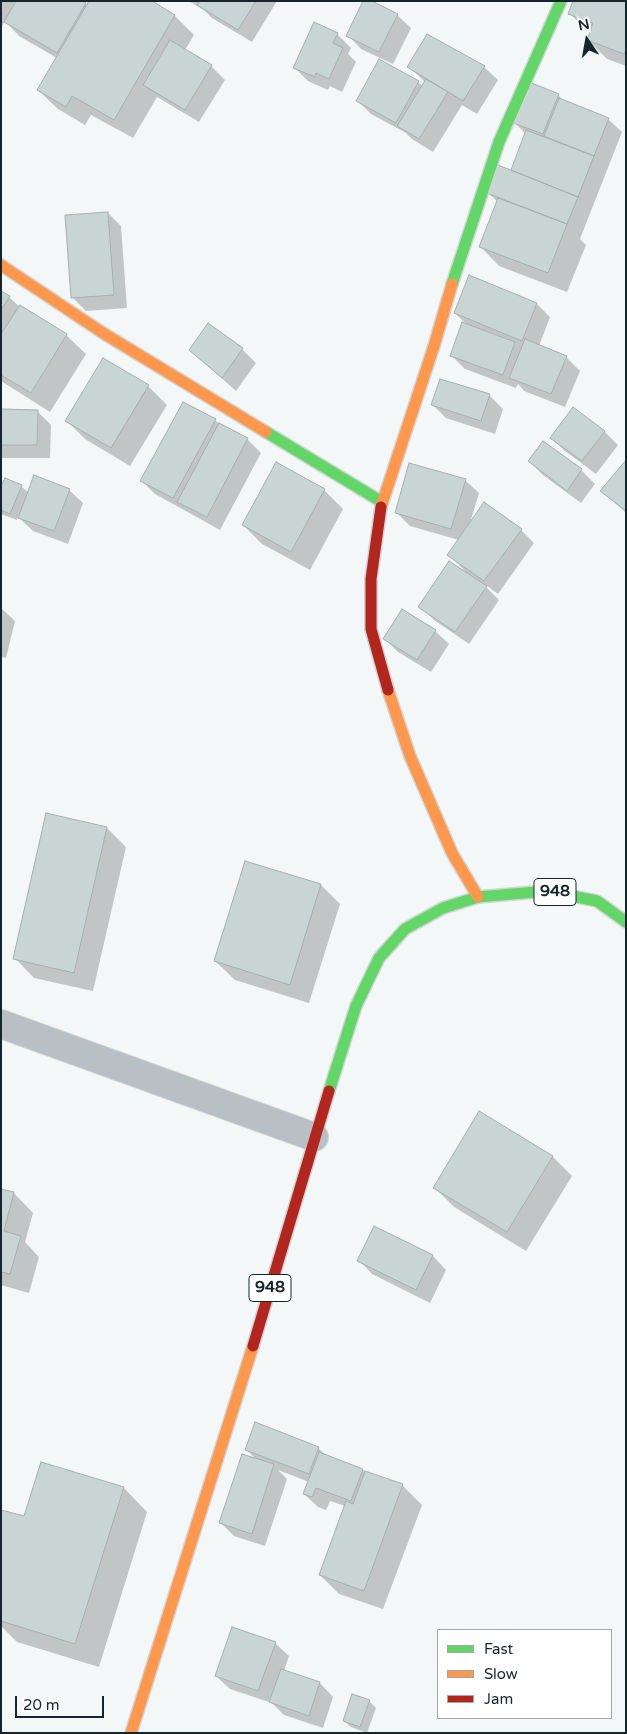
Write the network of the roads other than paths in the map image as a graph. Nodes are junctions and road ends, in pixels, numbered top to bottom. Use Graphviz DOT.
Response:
graph roads {
  1 [pos="561,1"];
  2 [pos="1,265"];
  3 [pos="382,502"];
  4 [pos="478,898"];
  5 [pos="626,922"];
  6 [pos="1,1024"];
  7 [pos="314,1137"];
  8 [pos="131,1733"];
  1 -- 3 [label="street"];
  2 -- 3 [label="street"];
  3 -- 4 [label="street"];
  4 -- 5 [label="street, 948"];
  4 -- 7 [label="street, 948"];
  6 -- 7 [label="street"];
  7 -- 8 [label="street, 948"];
}
